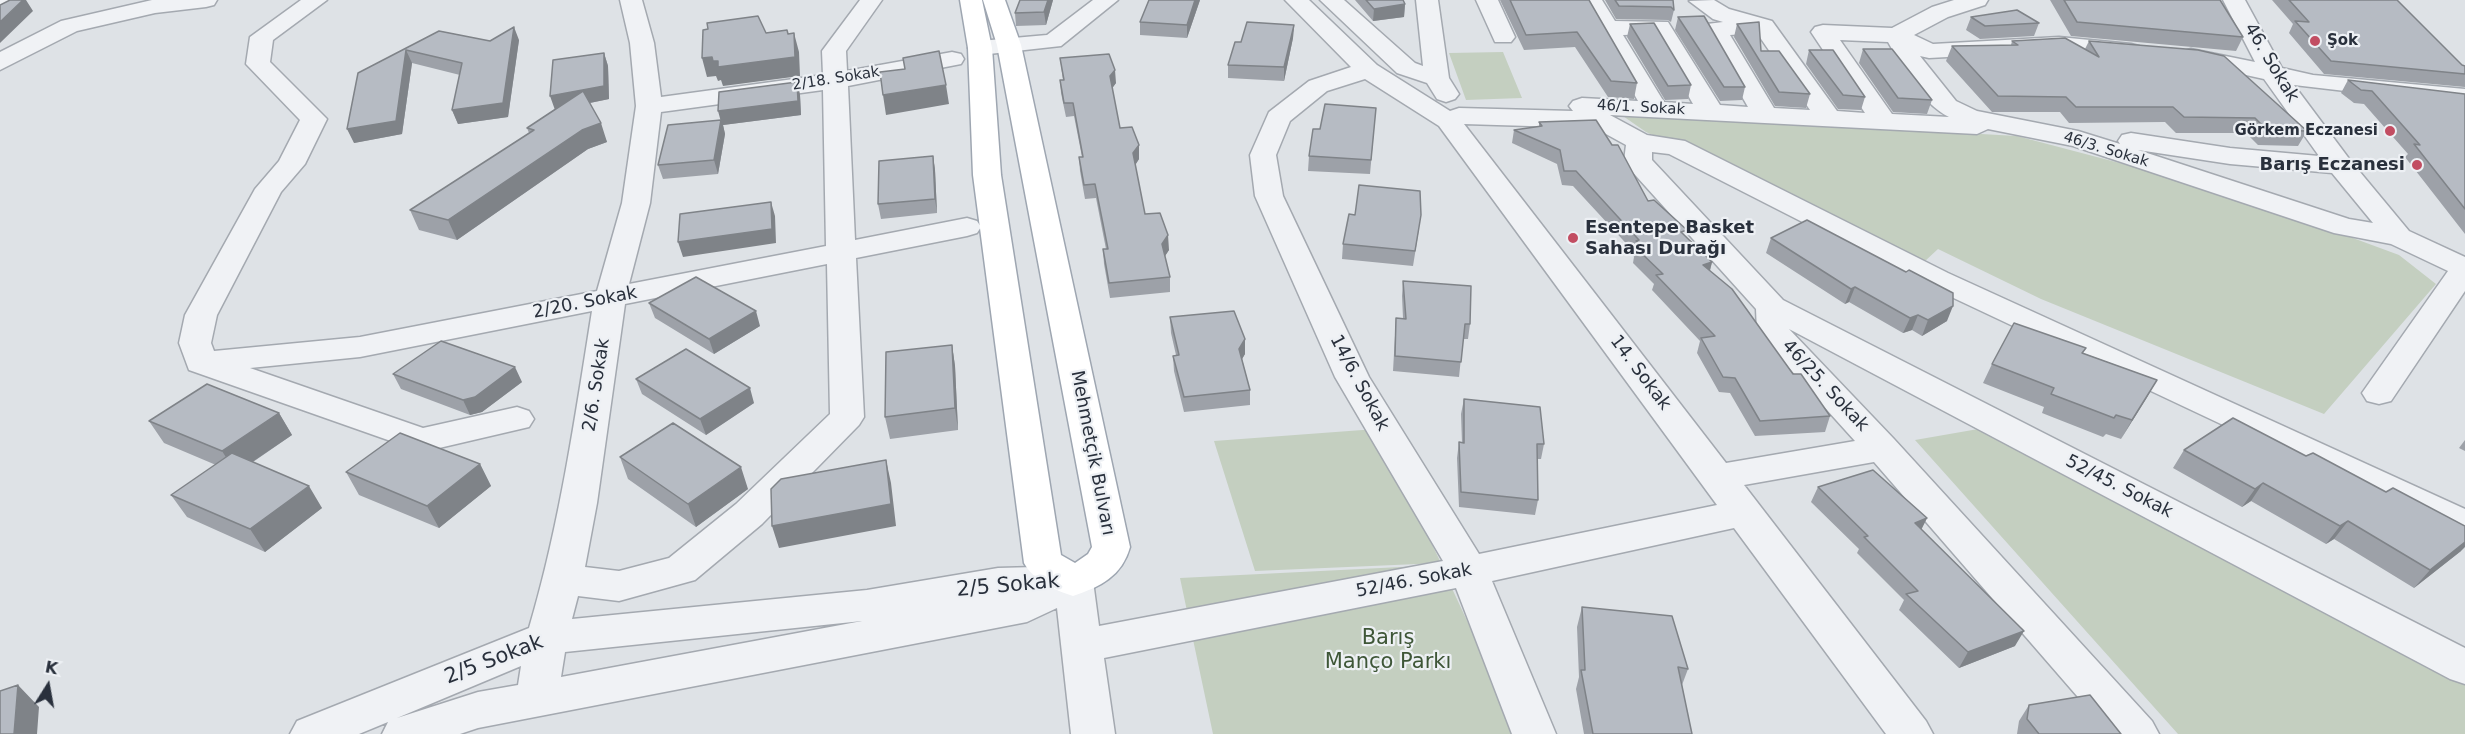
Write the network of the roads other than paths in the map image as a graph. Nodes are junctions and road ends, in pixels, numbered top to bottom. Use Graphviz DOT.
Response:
graph roads {
  1 [pos="8,0"];
  2 [pos="206,0"];
  3 [pos="316,0"];
  4 [pos="631,0"];
  5 [pos="871,0"];
  6 [pos="970,0"];
  7 [pos="994,0"];
  8 [pos="1069,0"];
  9 [pos="1107,0"];
  10 [pos="1296,0"];
  11 [pos="1331,0"];
  12 [pos="1427,0"];
  13 [pos="1487,0"];
  14 [pos="1591,0"];
  15 [pos="1702,0"];
  16 [pos="1977,0"];
  17 [pos="2234,0"];
  18 [pos="0,3"];
  19 [pos="1764,26"];
  20 [pos="1607,28"];
  21 [pos="1064,33"];
  22 [pos="1896,35"];
  23 [pos="1503,37"];
  24 [pos="980,50"];
  25 [pos="0,63"];
  26 [pos="1368,70"];
  27 [pos="2272,74"];
  28 [pos="1437,78"];
  29 [pos="834,81"];
  30 [pos="2465,97"];
  31 [pos="648,106"];
  32 [pos="1656,110"];
  33 [pos="1711,112"];
  34 [pos="1764,113"];
  35 [pos="1454,116"];
  36 [pos="1828,117"];
  37 [pos="1883,120"];
  38 [pos="2016,128"];
  39 [pos="2078,139"];
  40 [pos="1640,142"];
  41 [pos="2340,166"];
  42 [pos="967,227"];
  43 [pos="2399,237"];
  44 [pos="843,251"];
  45 [pos="2465,269"];
  46 [pos="610,298"];
  47 [pos="1773,307"];
  48 [pos="201,363"];
  49 [pos="2379,393"];
  50 [pos="517,419"];
  51 [pos="1882,448"];
  52 [pos="1719,477"];
  53 [pos="1746,512"];
  54 [pos="2465,525"];
  55 [pos="1469,571"];
  56 [pos="563,579"];
  57 [pos="1073,581"];
  58 [pos="546,638"];
  59 [pos="1082,646"];
  60 [pos="2465,667"];
  61 [pos="537,699"];
  62 [pos="312,734"];
  63 [pos="404,734"];
  64 [pos="1093,734"];
  65 [pos="1534,734"];
  66 [pos="1911,734"];
  67 [pos="2137,734"];
  1 -- 18 [label="street"];
  2 -- 25 [label="street"];
  3 -- 48 [label="street"];
  4 -- 31 [label="street, 2/6. Sokak"];
  5 -- 29 [label="street"];
  6 -- 24 [label="main road, Mehmetçik Bulvarı"];
  7 -- 24 [label="main road, Mehmetçik Bulvarı"];
  8 -- 21 [label="street"];
  9 -- 21 [label="street, 2/18. Sokak"];
  10 -- 26 [label="street"];
  11 -- 28 [label="street"];
  12 -- 28 [label="street, 14. Sokak"];
  13 -- 23 [label="street"];
  14 -- 20 [label="street"];
  15 -- 19 [label="street"];
  16 -- 22 [label="street"];
  17 -- 27 [label="street, 46. Sokak"];
  19 -- 34 [label="street"];
  19 -- 36 [label="street"];
  20 -- 32 [label="street"];
  20 -- 33 [label="street"];
  21 -- 24 [label="street, 2/18. Sokak"];
  22 -- 27 [label="street"];
  22 -- 37 [label="street"];
  22 -- 38 [label="street, 46/3. Sokak"];
  24 -- 29 [label="street, 2/18. Sokak"];
  24 -- 57 [label="main road, Mehmetçik Bulvarı"];
  24 -- 57 [label="main road, Mehmetçik Bulvarı"];
  26 -- 35 [label="street"];
  26 -- 55 [label="street, 14/6. Sokak"];
  27 -- 30 [label="street"];
  27 -- 41 [label="street, 46. Sokak"];
  28 -- 35 [label="street, 14. Sokak"];
  29 -- 31 [label="street, 2/18. Sokak"];
  29 -- 44 [label="street"];
  31 -- 46 [label="street, 2/6. Sokak"];
  32 -- 33 [label="street, 46/1. Sokak"];
  32 -- 35 [label="street, 46/1. Sokak"];
  33 -- 34 [label="street, 46/1. Sokak"];
  34 -- 36 [label="street, 46/1. Sokak"];
  35 -- 40 [label="street"];
  35 -- 52 [label="street, 14. Sokak"];
  36 -- 37 [label="street, 46/1. Sokak"];
  37 -- 38 [label="street, 46/1. Sokak"];
  38 -- 39 [label="street, 46/3. Sokak"];
  39 -- 41 [label="street"];
  39 -- 43 [label="street, 46/3. Sokak"];
  40 -- 47 [label="street"];
  40 -- 54 [label="street"];
  41 -- 43 [label="street, 46. Sokak"];
  42 -- 44 [label="street, 2/20. Sokak"];
  43 -- 45 [label="street, 46. Sokak"];
  44 -- 46 [label="street, 2/20. Sokak"];
  44 -- 56 [label="street"];
  45 -- 49 [label="street"];
  46 -- 48 [label="street, 2/20. Sokak"];
  46 -- 56 [label="street, 2/6. Sokak"];
  47 -- 51 [label="street, 46/25. Sokak"];
  47 -- 60 [label="street, 52/45. Sokak"];
  48 -- 50 [label="street"];
  51 -- 52 [label="street"];
  51 -- 67 [label="street, 46/25. Sokak"];
  52 -- 53 [label="street, 14. Sokak"];
  53 -- 55 [label="street, 52/46. Sokak"];
  53 -- 66 [label="street, 14. Sokak"];
  55 -- 59 [label="street, 52/46. Sokak"];
  55 -- 65 [label="street, 14/6. Sokak"];
  56 -- 58 [label="street, 2/6. Sokak"];
  57 -- 58 [label="street, 2/5 Sokak"];
  57 -- 59 [label="street"];
  57 -- 61 [label="street, 2/5 Sokak"];
  58 -- 61 [label="street, 2/6. Sokak"];
  58 -- 62 [label="street, 2/5 Sokak"];
  59 -- 64 [label="street"];
  61 -- 63 [label="street, 2/5 Sokak"];
}
